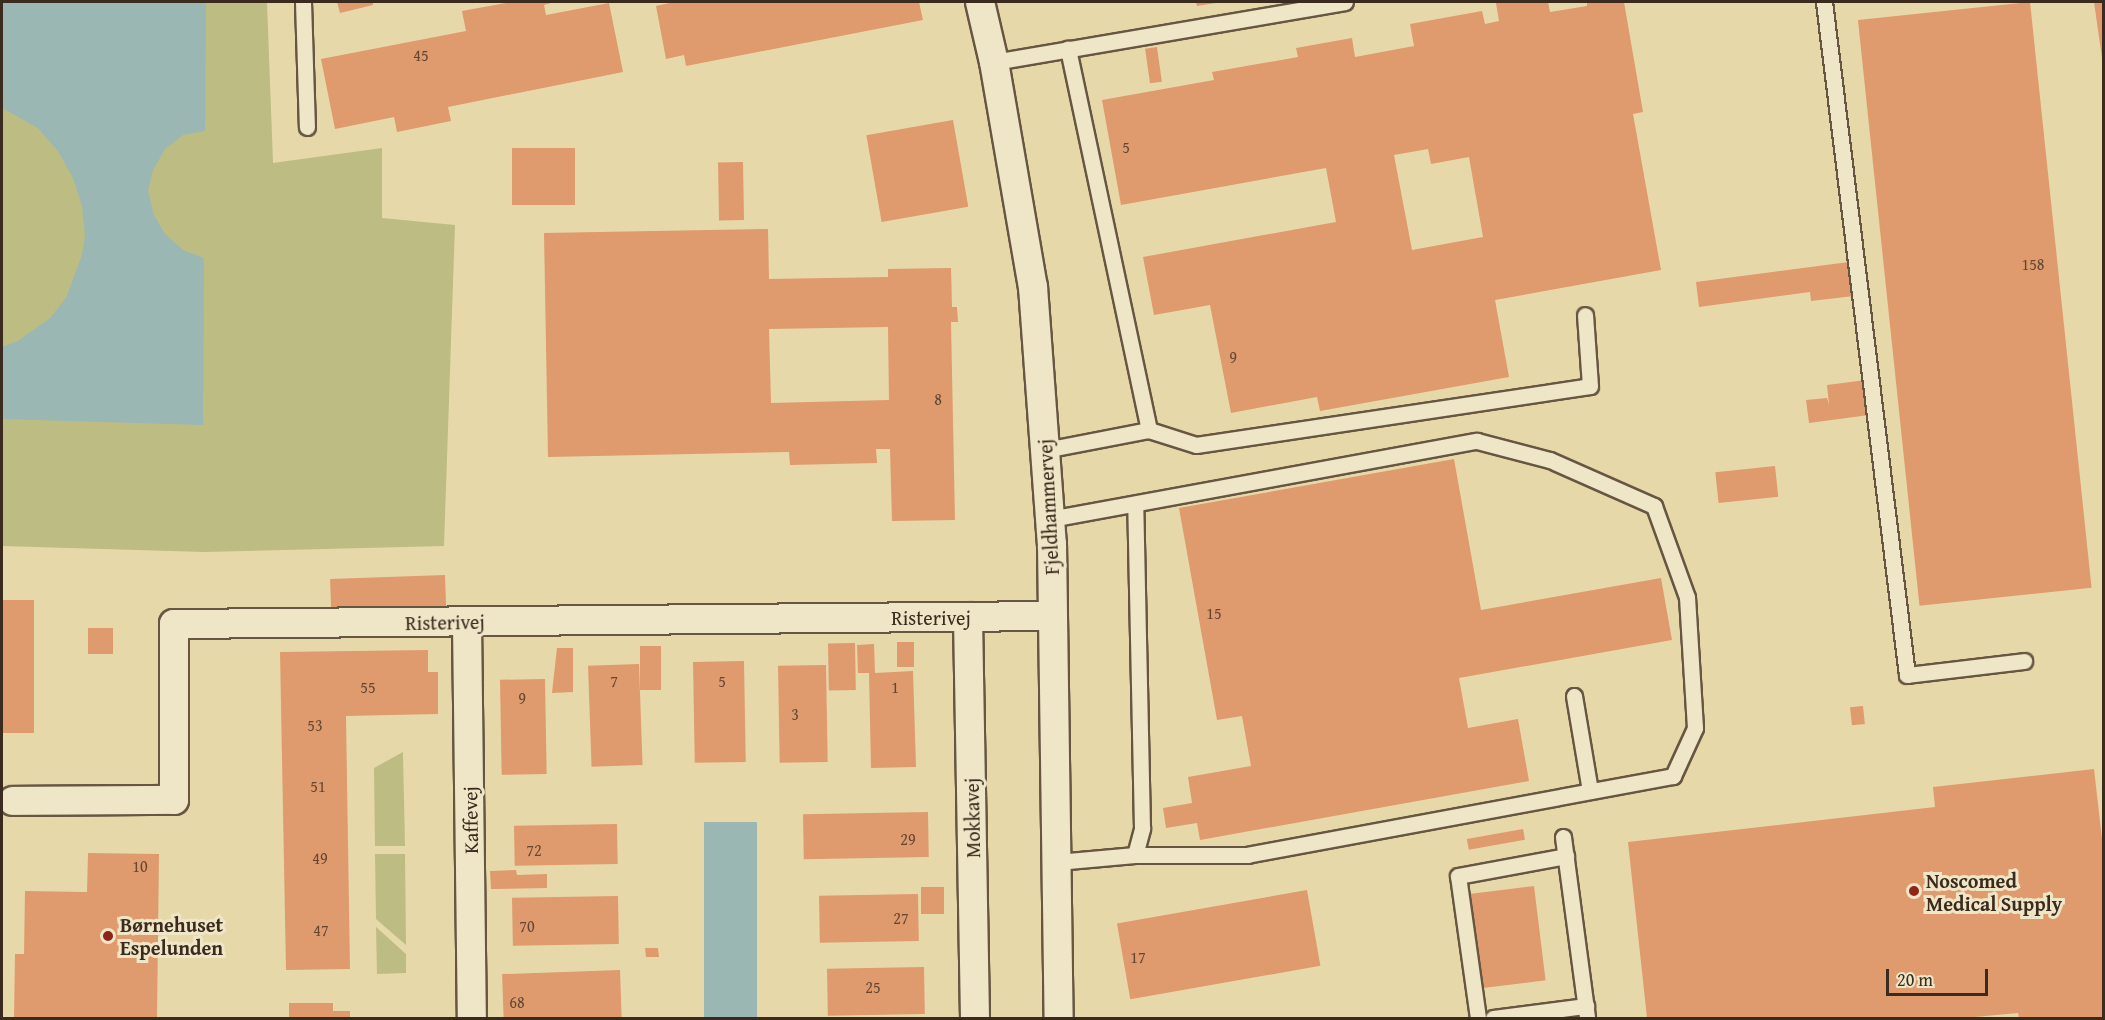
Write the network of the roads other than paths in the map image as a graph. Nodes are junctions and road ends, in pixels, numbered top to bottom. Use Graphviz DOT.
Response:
graph roads {
  1 [pos="303,2"];
  2 [pos="980,2"];
  3 [pos="1345,2"];
  4 [pos="1824,2"];
  5 [pos="1068,49"];
  6 [pos="994,62"];
  7 [pos="308,127"];
  8 [pos="1585,315"];
  9 [pos="1149,430"];
  10 [pos="1045,450"];
  11 [pos="1135,505"];
  12 [pos="1050,519"];
  13 [pos="1053,616"];
  14 [pos="968,617"];
  15 [pos="467,622"];
  16 [pos="2024,661"];
  17 [pos="1574,696"];
  18 [pos="1590,791"];
  19 [pos="7,799"];
  20 [pos="1563,837"];
  21 [pos="1135,855"];
  22 [pos="1566,856"];
  23 [pos="1057,862"];
  24 [pos="1587,1012"];
  25 [pos="472,1018"];
  26 [pos="975,1018"];
  27 [pos="1059,1018"];
  28 [pos="1478,1018"];
  29 [pos="1493,1018"];
  1 -- 7 [label="lane"];
  2 -- 6 [label="street, Fjeldhammervej"];
  3 -- 5 [label="lane"];
  4 -- 16 [label="lane"];
  5 -- 6 [label="lane"];
  5 -- 9 [label="lane"];
  6 -- 10 [label="street, Fjeldhammervej"];
  8 -- 9 [label="lane"];
  9 -- 10 [label="lane"];
  10 -- 12 [label="street, Fjeldhammervej"];
  11 -- 12 [label="lane"];
  11 -- 18 [label="lane"];
  11 -- 21 [label="lane"];
  12 -- 13 [label="street, Fjeldhammervej"];
  13 -- 14 [label="street, Risterivej"];
  13 -- 23 [label="street, Fjeldhammervej"];
  14 -- 15 [label="street, Risterivej"];
  14 -- 26 [label="street, Mokkavej"];
  15 -- 19 [label="street, Risterivej"];
  15 -- 25 [label="street, Kaffevej"];
  17 -- 18 [label="lane"];
  18 -- 21 [label="lane"];
  20 -- 22 [label="lane"];
  21 -- 23 [label="lane"];
  22 -- 24 [label="lane"];
  22 -- 28 [label="lane"];
  23 -- 27 [label="street, Fjeldhammervej"];
  24 -- 29 [label="lane"];
}
